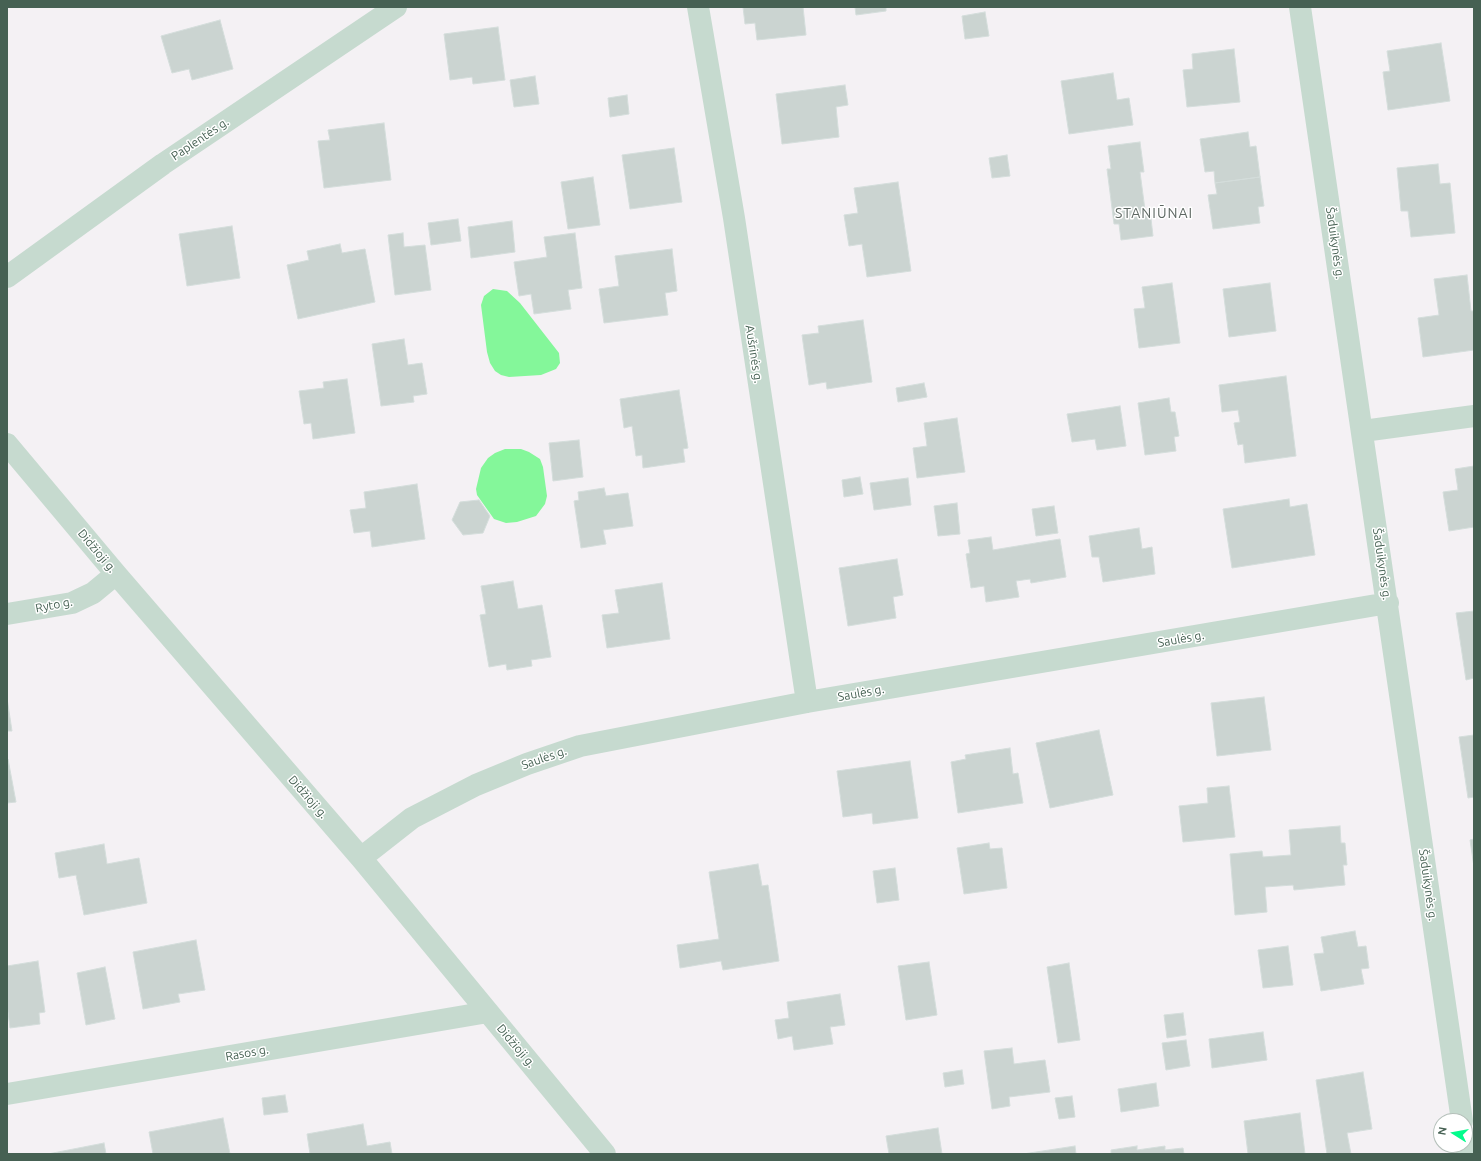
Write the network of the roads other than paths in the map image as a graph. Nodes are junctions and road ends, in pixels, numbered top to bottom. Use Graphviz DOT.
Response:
graph roads {
  1 [pos="396,7"];
  2 [pos="698,7"];
  3 [pos="1300,7"];
  4 [pos="7,277"];
  5 [pos="1474,416"];
  6 [pos="1363,431"];
  7 [pos="7,444"];
  8 [pos="116,574"];
  9 [pos="1388,604"];
  10 [pos="7,614"];
  11 [pos="807,702"];
  12 [pos="361,858"];
  13 [pos="488,1012"];
  14 [pos="7,1094"];
  15 [pos="1461,1113"];
  16 [pos="605,1154"];
  1 -- 4 [label="street, Paplentės g."];
  2 -- 11 [label="street, Aušrinės g."];
  3 -- 6 [label="street, Šaduikynės g."];
  5 -- 6 [label="street"];
  6 -- 9 [label="street, Šaduikynės g."];
  7 -- 8 [label="street, Didžioji g."];
  8 -- 10 [label="street, Ryto g."];
  8 -- 12 [label="street, Didžioji g."];
  9 -- 11 [label="street, Saulės g."];
  9 -- 15 [label="street, Šaduikynės g."];
  11 -- 12 [label="street, Saulės g."];
  12 -- 13 [label="street, Didžioji g."];
  13 -- 14 [label="street, Rasos g."];
  13 -- 16 [label="street, Didžioji g."];
}
